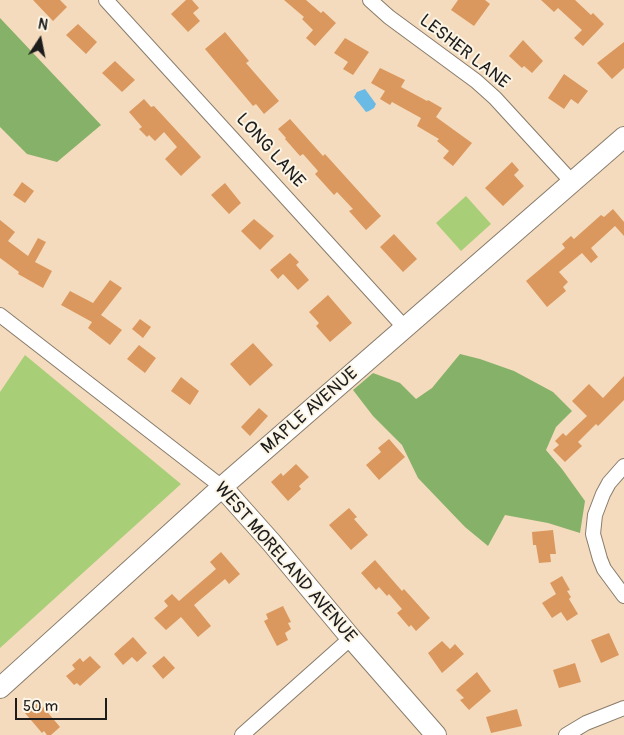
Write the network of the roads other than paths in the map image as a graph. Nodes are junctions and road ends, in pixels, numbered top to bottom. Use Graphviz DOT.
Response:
graph roads {
  1 [pos="106,0"];
  2 [pos="370,0"];
  3 [pos="624,137"];
  4 [pos="572,182"];
  5 [pos="0,315"];
  6 [pos="405,328"];
  7 [pos="624,466"];
  8 [pos="222,487"];
  9 [pos="624,596"];
  10 [pos="351,638"];
  11 [pos="0,688"];
  12 [pos="624,708"];
  13 [pos="242,735"];
  14 [pos="436,735"];
  15 [pos="566,735"];
  1 -- 6 [label="street, LONG LANE"];
  2 -- 4 [label="street, LESHER LANE"];
  3 -- 4 [label="street, MAPLE AVENUE"];
  4 -- 6 [label="street, MAPLE AVENUE"];
  5 -- 8 [label="street, WEST MORELAND AVENUE"];
  6 -- 8 [label="street, MAPLE AVENUE"];
  7 -- 9 [label="street"];
  8 -- 10 [label="street, WEST MORELAND AVENUE"];
  8 -- 11 [label="street, MAPLE AVENUE"];
  10 -- 13 [label="street"];
  10 -- 14 [label="street, WEST MORELAND AVENUE"];
  12 -- 15 [label="street"];
}
